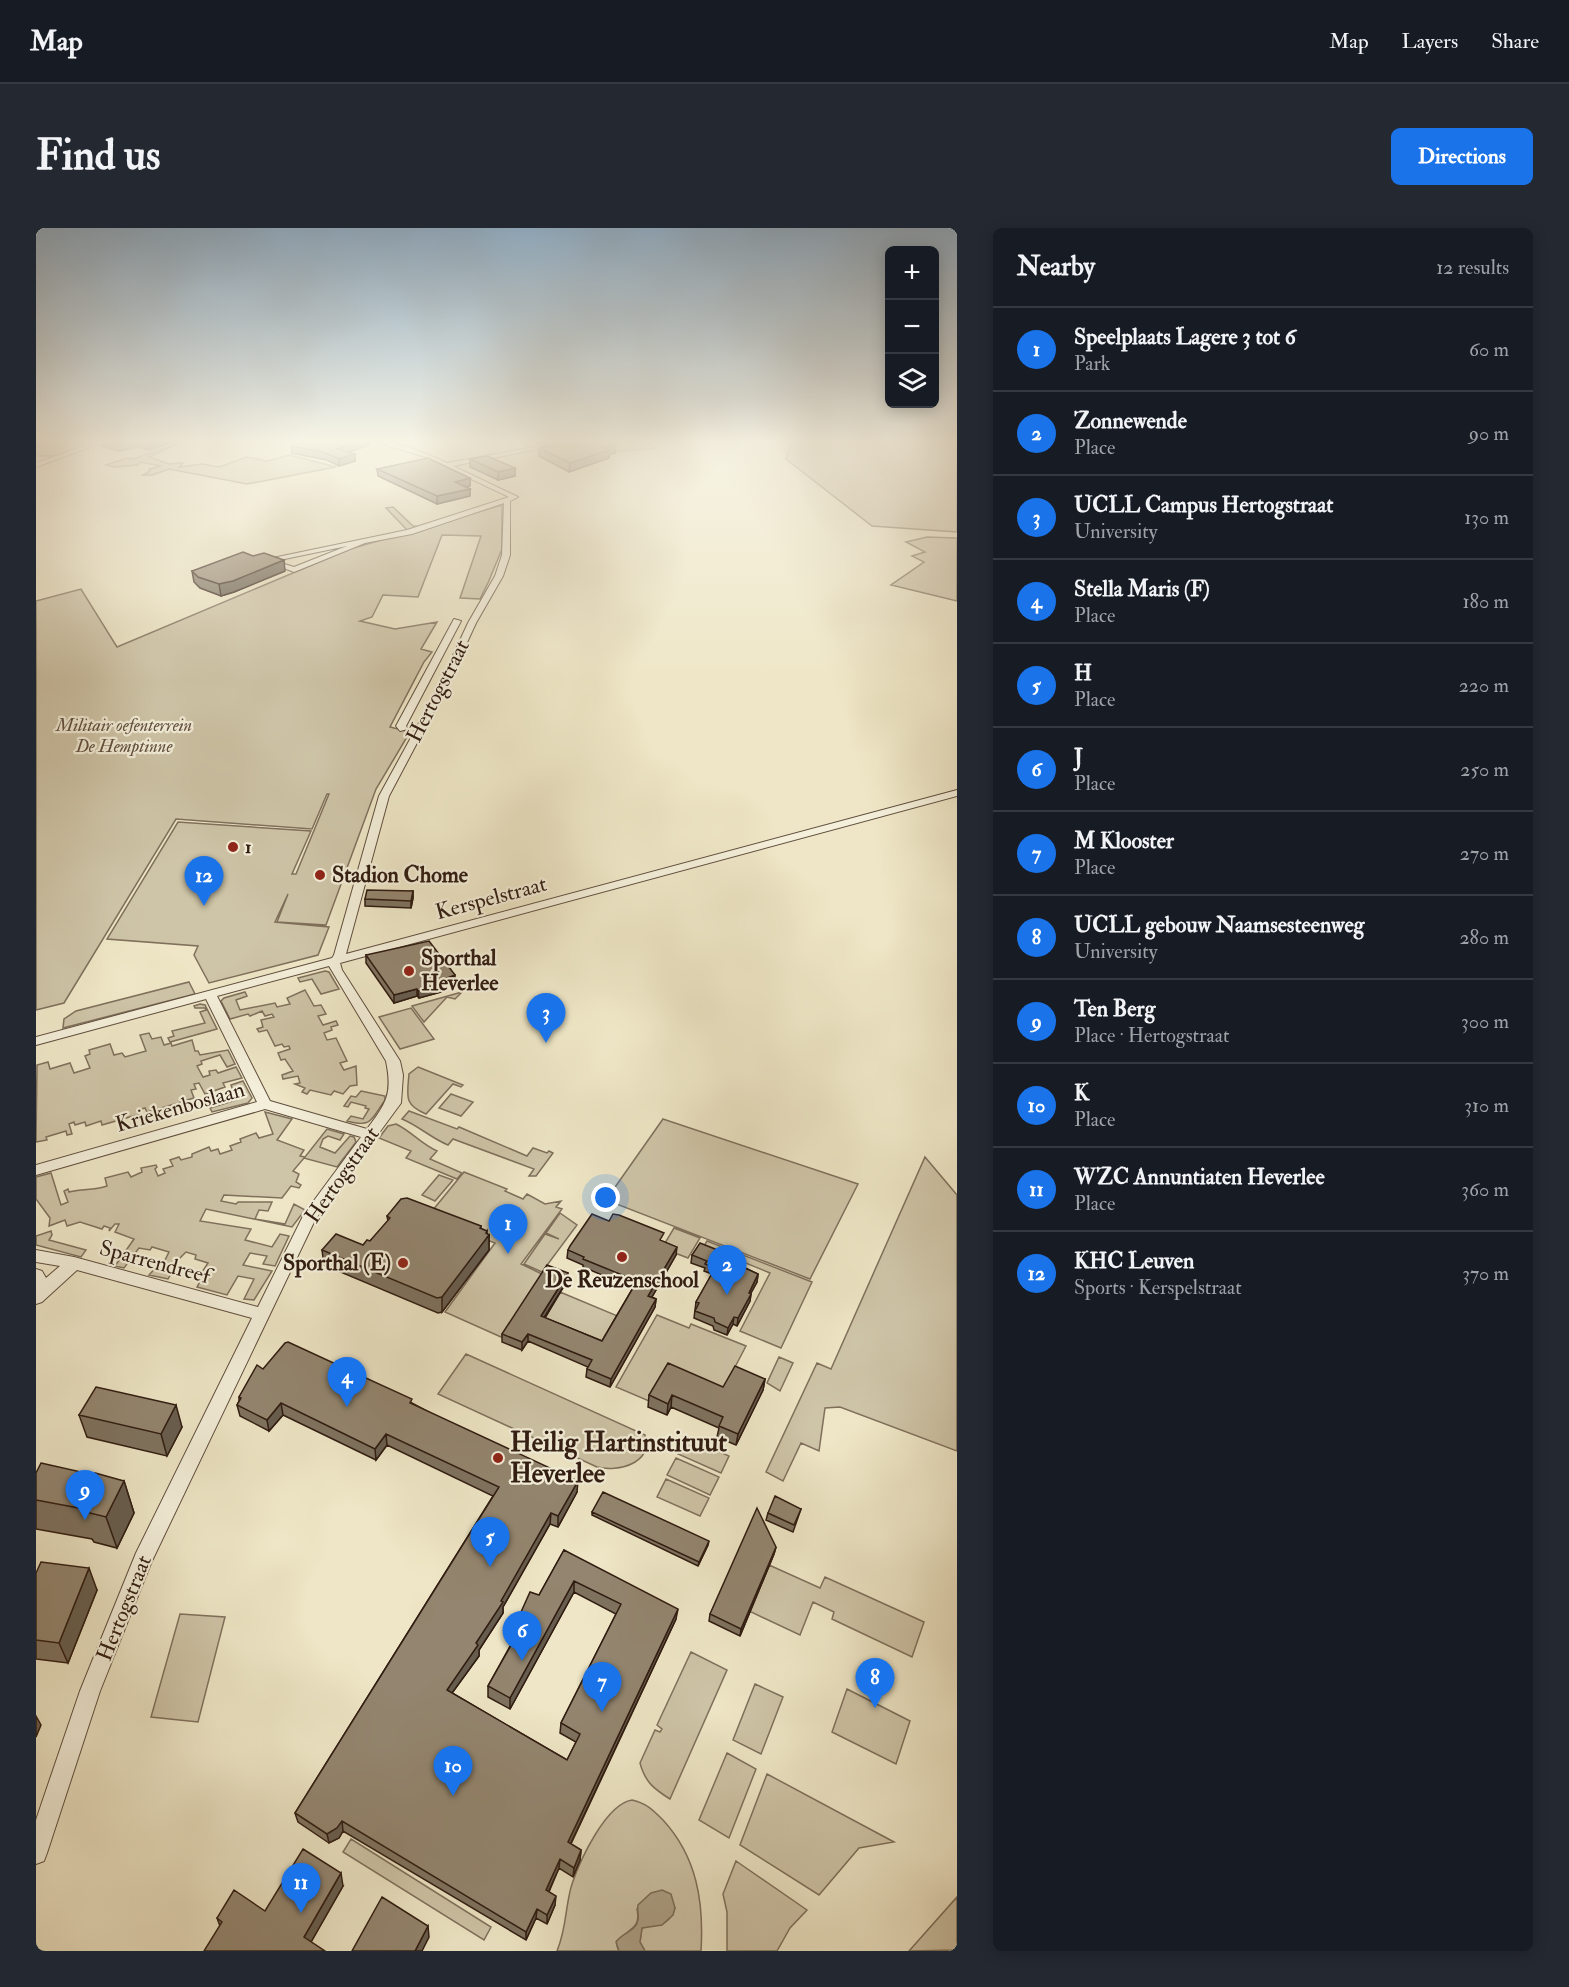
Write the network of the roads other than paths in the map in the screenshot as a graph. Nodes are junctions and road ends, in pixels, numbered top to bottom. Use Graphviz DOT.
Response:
graph roads {
  1 [pos="446,520"];
  2 [pos="507,520"];
  3 [pos="362,543"];
  4 [pos="457,621"];
  5 [pos="403,729"];
  6 [pos="957,793"];
  7 [pos="334,963"];
  8 [pos="210,995"];
  9 [pos="36,1041"];
  10 [pos="265,1104"];
  11 [pos="370,1135"];
  12 [pos="36,1170"];
  13 [pos="36,1256"];
  14 [pos="74,1263"];
  15 [pos="36,1275"];
  16 [pos="41,1293"];
  17 [pos="262,1314"];
  18 [pos="36,1853"];
  1 -- 3 [label="street"];
  2 -- 7 [label="street, Hertogstraat"];
  3 -- 3 [label="street"];
  4 -- 5 [label="street"];
  6 -- 7 [label="street, Kerspelstraat"];
  7 -- 8 [label="street, Kerspelstraat"];
  7 -- 11 [label="street, Hertogstraat"];
  8 -- 9 [label="street, Kerspelstraat"];
  8 -- 10 [label="street"];
  10 -- 11 [label="street, Kriekenboslaan"];
  10 -- 12 [label="street, Kriekenboslaan"];
  11 -- 17 [label="street, Hertogstraat"];
  13 -- 14 [label="street, Sparrendreef"];
  14 -- 16 [label="street"];
  14 -- 17 [label="street, Sparrendreef"];
  15 -- 16 [label="street"];
  17 -- 18 [label="street, Hertogstraat"];
}
